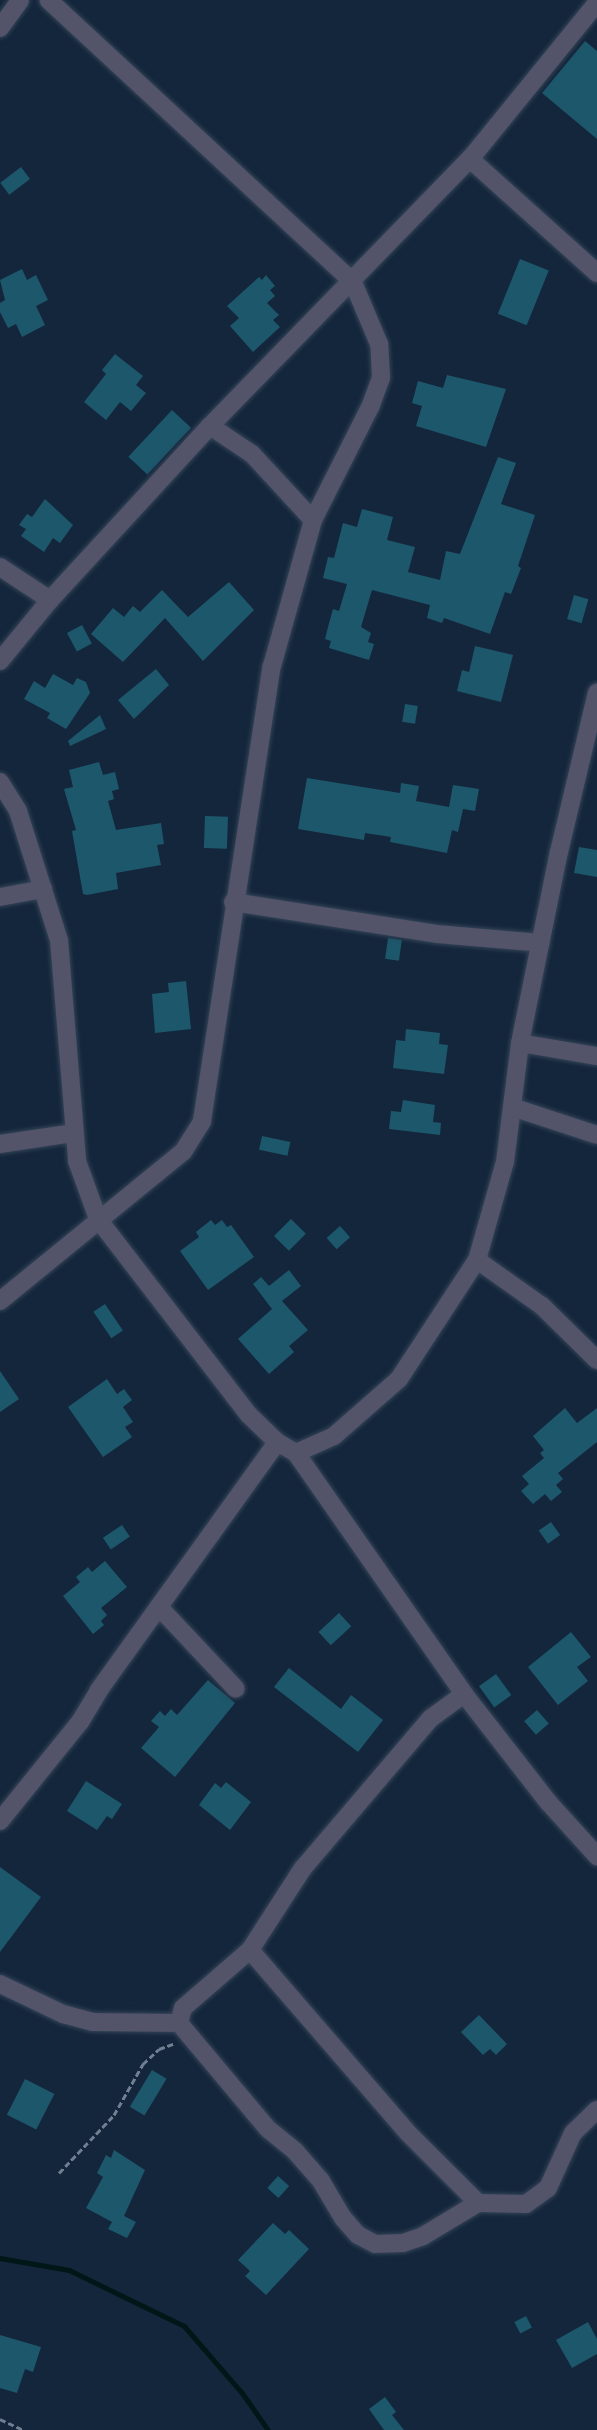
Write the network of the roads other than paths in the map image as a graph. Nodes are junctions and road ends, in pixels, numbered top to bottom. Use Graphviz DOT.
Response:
graph roads {
  1 [pos="20,0"];
  2 [pos="49,0"];
  3 [pos="597,3"];
  4 [pos="0,28"];
  5 [pos="470,159"];
  6 [pos="597,273"];
  7 [pos="353,282"];
  8 [pos="210,426"];
  9 [pos="313,520"];
  10 [pos="0,567"];
  11 [pos="50,600"];
  12 [pos="0,662"];
  13 [pos="597,692"];
  14 [pos="0,782"];
  15 [pos="43,889"];
  16 [pos="0,897"];
  17 [pos="233,902"];
  18 [pos="541,943"];
  19 [pos="520,1043"];
  20 [pos="597,1056"];
  21 [pos="512,1107"];
  22 [pos="74,1133"];
  23 [pos="597,1135"];
  24 [pos="0,1144"];
  25 [pos="98,1219"];
  26 [pos="477,1260"];
  27 [pos="0,1301"];
  28 [pos="597,1360"];
  29 [pos="277,1442"];
  30 [pos="296,1453"];
  31 [pos="159,1607"];
  32 [pos="236,1689"];
  33 [pos="464,1694"];
  34 [pos="0,1821"];
  35 [pos="597,1856"];
  36 [pos="250,1950"];
  37 [pos="0,1984"];
  38 [pos="184,2030"];
  39 [pos="597,2110"];
  40 [pos="478,2203"];
  1 -- 4 [label="street"];
  2 -- 7 [label="street"];
  3 -- 5 [label="street"];
  5 -- 6 [label="street"];
  5 -- 7 [label="street"];
  7 -- 8 [label="street"];
  7 -- 9 [label="street"];
  8 -- 9 [label="street"];
  8 -- 11 [label="street"];
  9 -- 17 [label="street"];
  10 -- 11 [label="street"];
  11 -- 12 [label="street"];
  13 -- 18 [label="street"];
  14 -- 15 [label="street"];
  15 -- 16 [label="street"];
  15 -- 22 [label="street"];
  17 -- 18 [label="street"];
  17 -- 25 [label="street"];
  18 -- 19 [label="street"];
  19 -- 20 [label="street"];
  19 -- 21 [label="street"];
  21 -- 23 [label="street"];
  21 -- 26 [label="street"];
  22 -- 24 [label="street"];
  22 -- 25 [label="street"];
  25 -- 27 [label="street"];
  25 -- 29 [label="street"];
  26 -- 28 [label="street"];
  26 -- 30 [label="street"];
  29 -- 30 [label="street"];
  29 -- 31 [label="street"];
  30 -- 33 [label="street"];
  31 -- 32 [label="street"];
  31 -- 34 [label="street"];
  33 -- 35 [label="street"];
  33 -- 36 [label="street"];
  36 -- 38 [label="street"];
  36 -- 40 [label="street"];
  37 -- 38 [label="street"];
  38 -- 40 [label="street"];
  39 -- 40 [label="street"];
}
